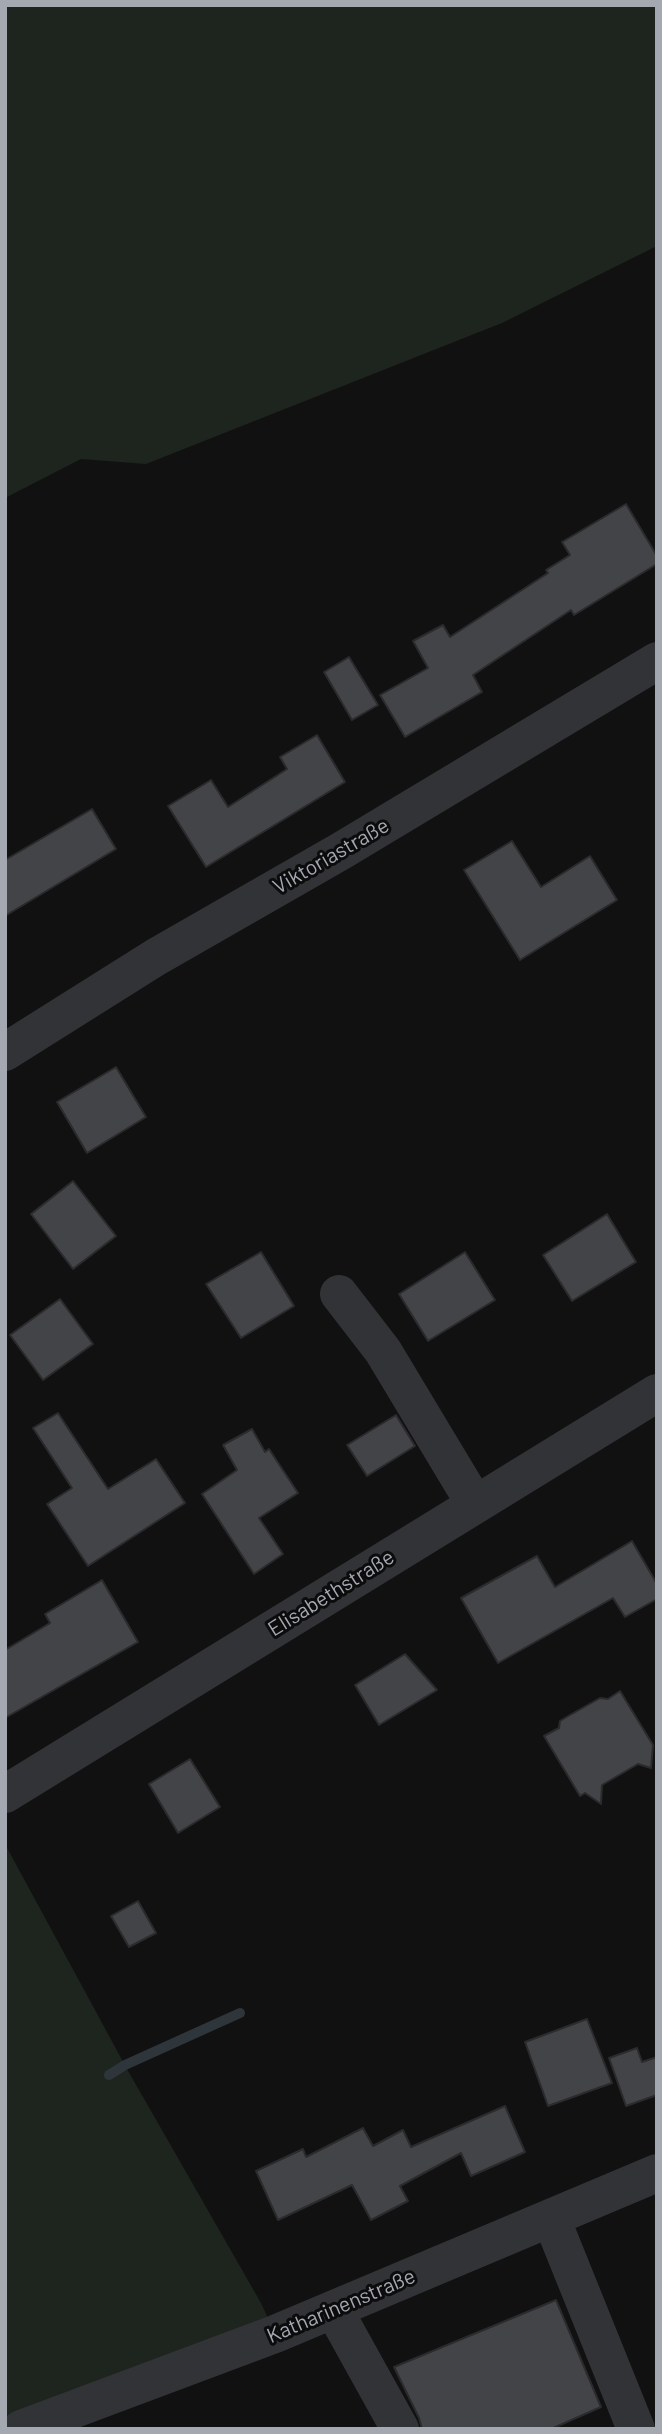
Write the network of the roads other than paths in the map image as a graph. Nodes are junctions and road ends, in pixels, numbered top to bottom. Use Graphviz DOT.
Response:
graph roads {
  1 [pos="657,661"];
  2 [pos="5,1052"];
  3 [pos="339,1294"];
  4 [pos="657,1393"];
  5 [pos="475,1504"];
  6 [pos="5,1794"];
  7 [pos="657,2173"];
  8 [pos="551,2218"];
  9 [pos="334,2310"];
  10 [pos="100,2415"];
  11 [pos="21,2429"];
  12 [pos="400,2429"];
  13 [pos="635,2429"];
  1 -- 2 [label="street, Viktoriastraße"];
  3 -- 5 [label="street"];
  4 -- 5 [label="street, Elisabethstraße"];
  5 -- 6 [label="street, Elisabethstraße"];
  7 -- 8 [label="street, Katharinenstraße"];
  8 -- 9 [label="street, Katharinenstraße"];
  8 -- 13 [label="street"];
  9 -- 10 [label="street, Katharinenstraße"];
  9 -- 12 [label="street"];
  10 -- 11 [label="street, Katharinenstraße"];
}
